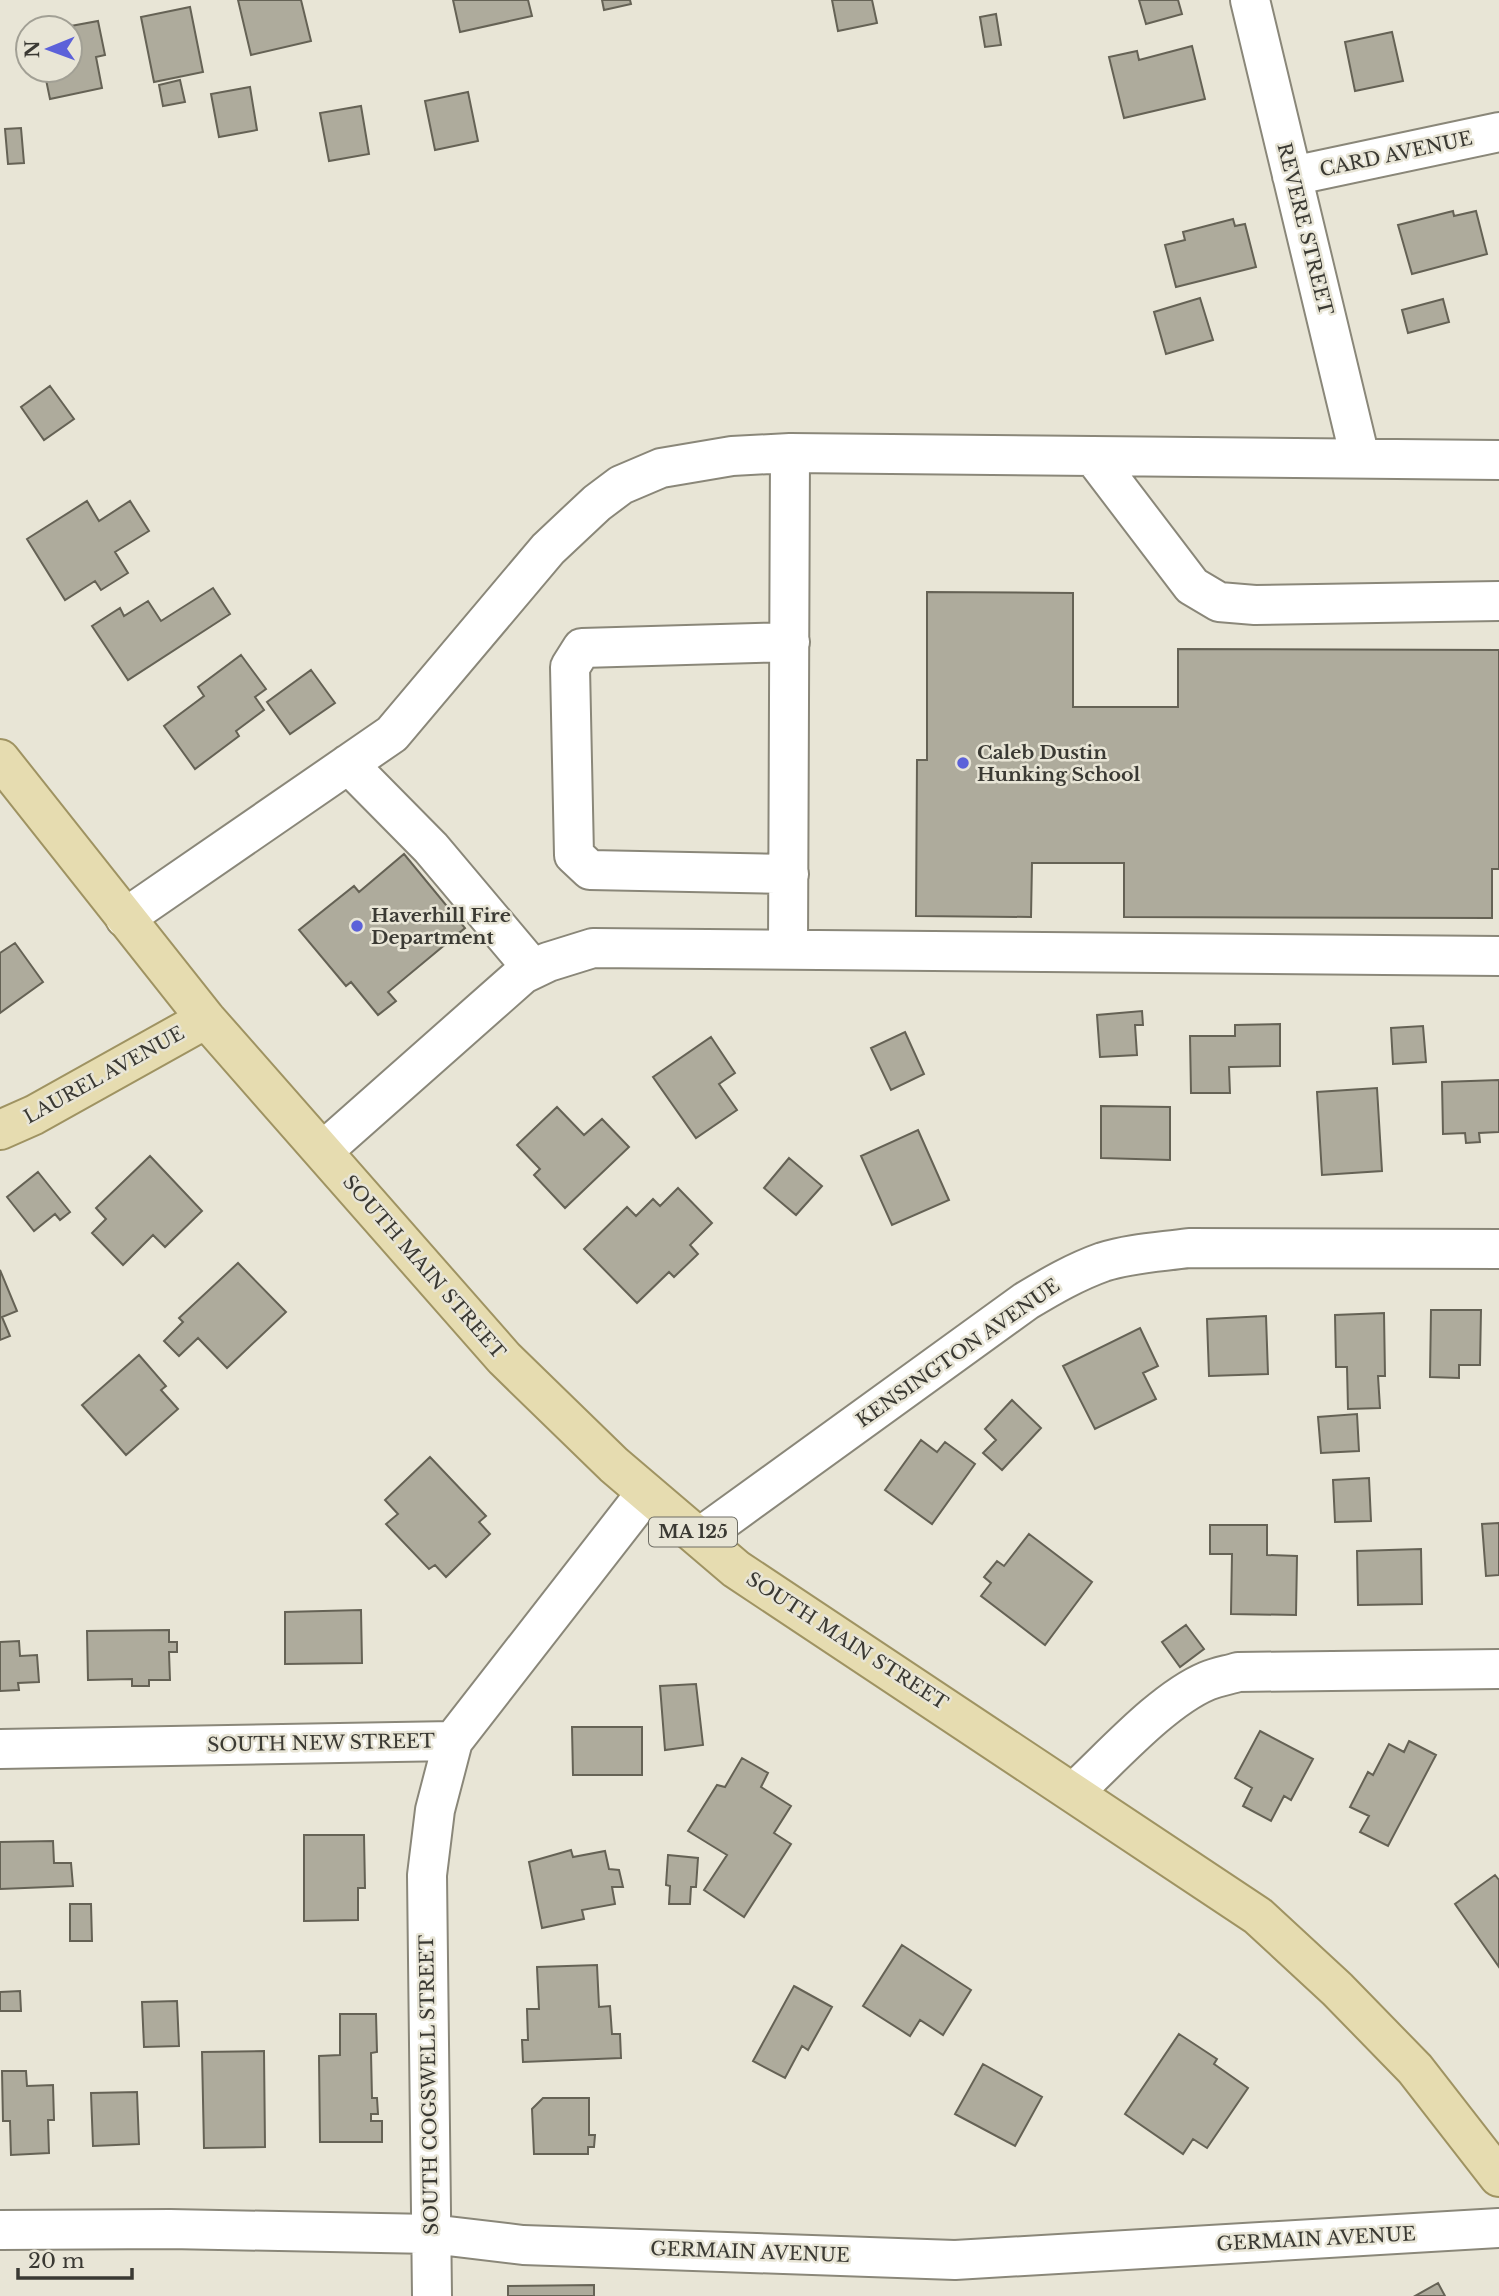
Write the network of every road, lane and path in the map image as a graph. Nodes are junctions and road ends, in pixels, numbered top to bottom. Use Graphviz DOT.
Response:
graph roads {
  1 [pos="1250,0"];
  2 [pos="1499,132"];
  3 [pos="1292,176"];
  4 [pos="790,453"];
  5 [pos="1093,456"];
  6 [pos="1360,458"];
  7 [pos="1499,460"];
  8 [pos="1499,601"];
  9 [pos="790,642"];
  10 [pos="0,759"];
  11 [pos="348,764"];
  12 [pos="789,874"];
  13 [pos="125,918"];
  14 [pos="788,949"];
  15 [pos="1499,956"];
  16 [pos="533,969"];
  17 [pos="206,1019"];
  18 [pos="0,1130"];
  19 [pos="323,1151"];
  20 [pos="1499,1248"];
  21 [pos="646,1493"];
  22 [pos="700,1537"];
  23 [pos="1499,1669"];
  24 [pos="453,1741"];
  25 [pos="0,1749"];
  26 [pos="1074,1792"];
  27 [pos="1499,2177"];
  28 [pos="1499,2228"];
  29 [pos="0,2230"];
  30 [pos="431,2234"];
  31 [pos="432,2296"];
  1 -- 3 [label="street, REVERE STREET"];
  2 -- 3 [label="street, CARD AVENUE"];
  3 -- 6 [label="street, REVERE STREET"];
  4 -- 5 [label="street"];
  4 -- 9 [label="street"];
  4 -- 11 [label="street"];
  5 -- 6 [label="street"];
  5 -- 8 [label="street"];
  6 -- 7 [label="street"];
  9 -- 12 [label="street"];
  9 -- 12 [label="street"];
  10 -- 13 [label="main road, SOUTH MAIN STREET / MA 125"];
  11 -- 13 [label="street"];
  11 -- 16 [label="street"];
  12 -- 14 [label="street"];
  13 -- 17 [label="main road, SOUTH MAIN STREET / MA 125"];
  14 -- 15 [label="street"];
  14 -- 16 [label="street"];
  16 -- 19 [label="street"];
  17 -- 18 [label="main road, LAUREL AVENUE"];
  17 -- 19 [label="main road, SOUTH MAIN STREET / MA 125"];
  19 -- 21 [label="main road, SOUTH MAIN STREET / MA 125"];
  20 -- 22 [label="street, KENSINGTON AVENUE"];
  21 -- 22 [label="main road, SOUTH MAIN STREET / MA 125"];
  21 -- 24 [label="street, SOUTH NEW STREET"];
  22 -- 26 [label="main road, SOUTH MAIN STREET / MA 125"];
  23 -- 26 [label="street"];
  24 -- 25 [label="street, SOUTH NEW STREET"];
  24 -- 30 [label="street, SOUTH COGSWELL STREET"];
  26 -- 27 [label="main road, SOUTH MAIN STREET / MA 125"];
  28 -- 30 [label="street, GERMAIN AVENUE"];
  29 -- 30 [label="street, GERMAIN AVENUE"];
  30 -- 31 [label="street, SOUTH COGSWELL STREET"];
}
